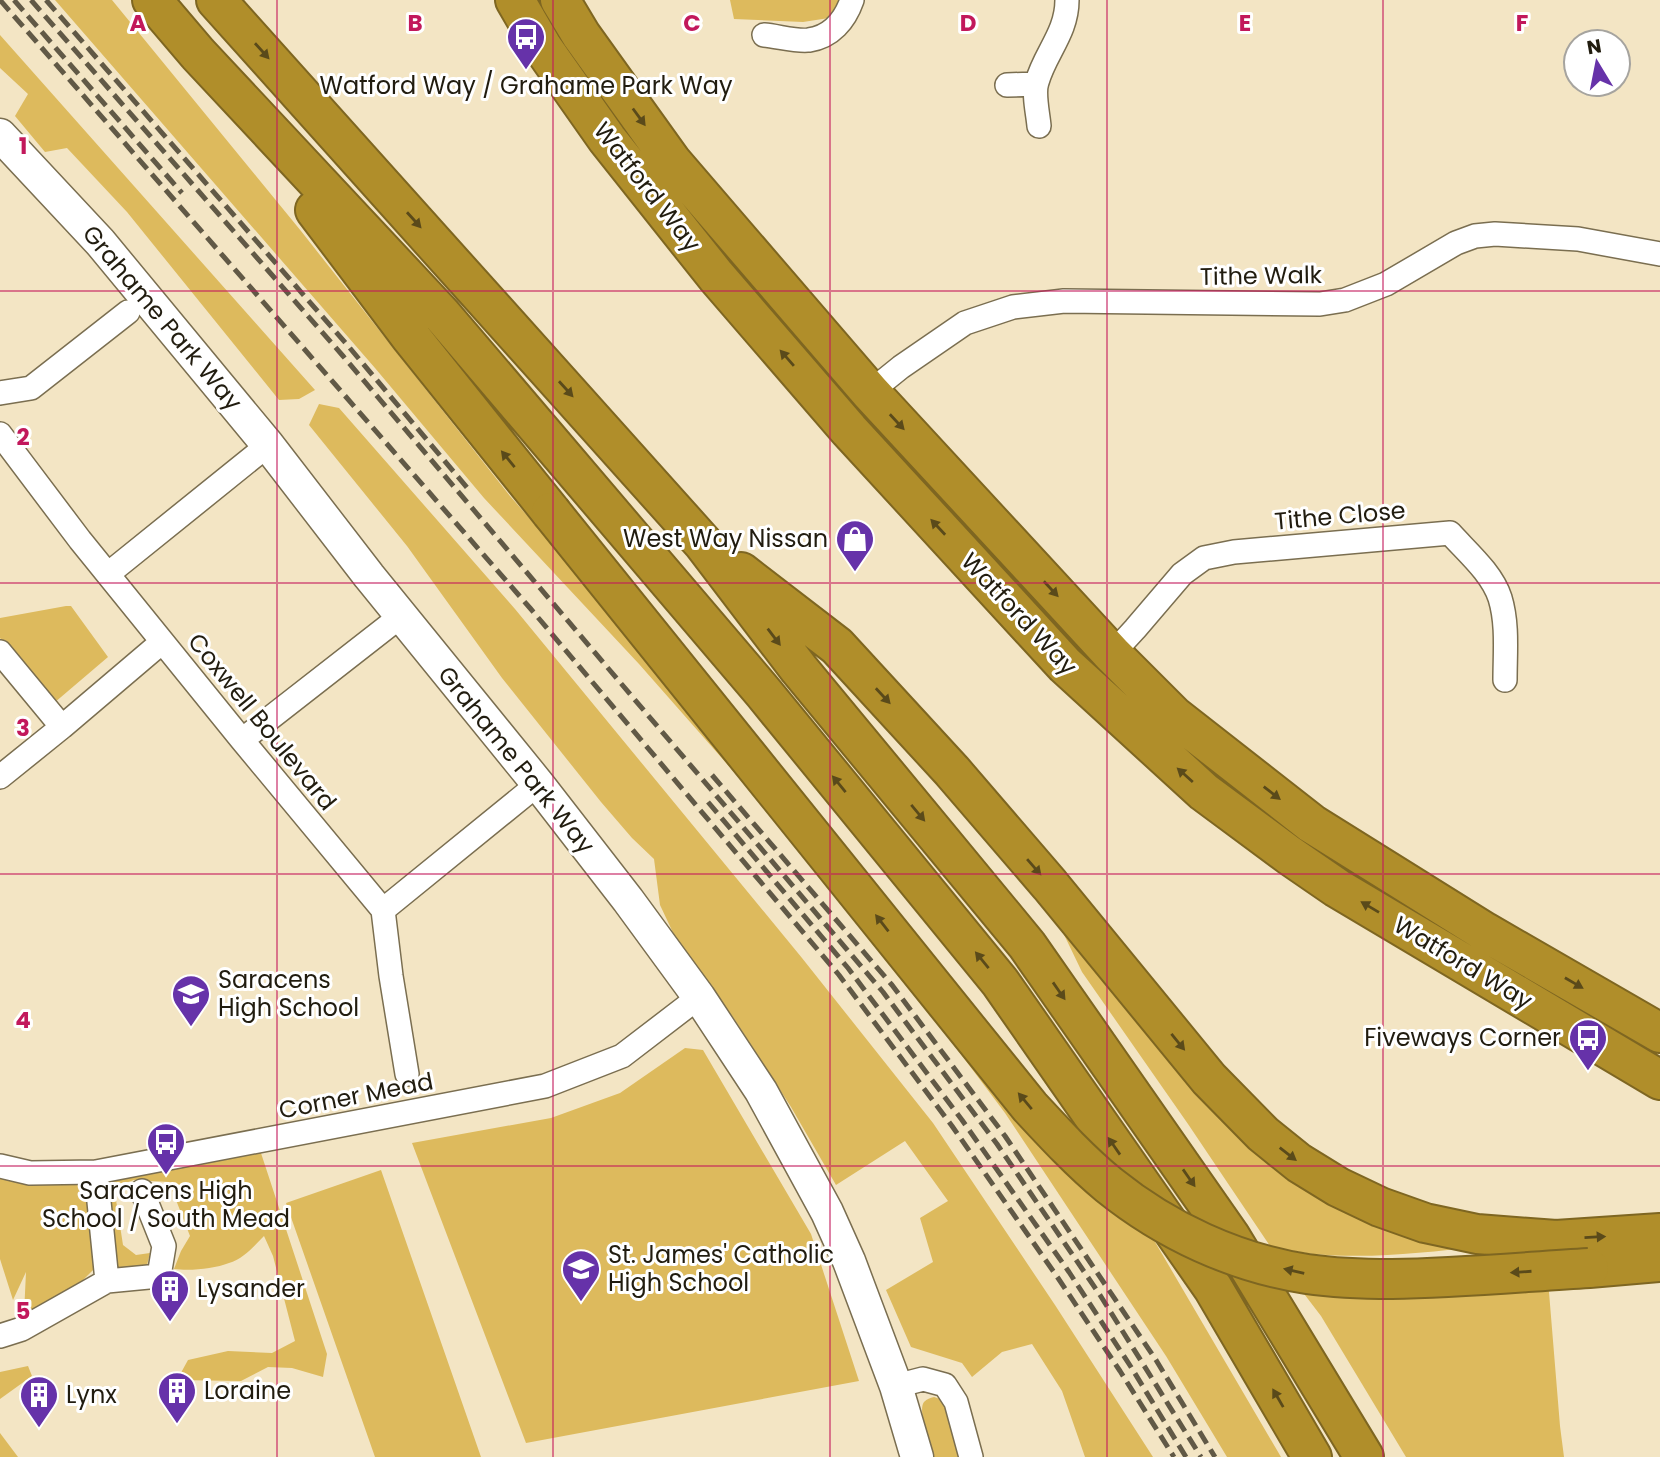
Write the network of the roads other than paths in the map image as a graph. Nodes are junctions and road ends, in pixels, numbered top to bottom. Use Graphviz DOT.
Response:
graph roads {
  1 [pos="152,0"];
  2 [pos="216,0"];
  3 [pos="514,0"];
  4 [pos="560,0"];
  5 [pos="852,0"];
  6 [pos="1067,0"];
  7 [pos="764,35"];
  8 [pos="198,54"];
  9 [pos="1036,84"];
  10 [pos="1007,85"];
  11 [pos="1039,126"];
  12 [pos="0,135"];
  13 [pos="1660,254"];
  14 [pos="128,312"];
  15 [pos="870,392"];
  16 [pos="0,393"];
  17 [pos="0,434"];
  18 [pos="268,445"];
  19 [pos="703,543"];
  20 [pos="108,575"];
  21 [pos="401,617"];
  22 [pos="162,642"];
  23 [pos="0,652"];
  24 [pos="1112,654"];
  25 [pos="1505,680"];
  26 [pos="62,727"];
  27 [pos="242,740"];
  28 [pos="0,777"];
  29 [pos="538,784"];
  30 [pos="383,910"];
  31 [pos="699,997"];
  32 [pos="1656,1026"];
  33 [pos="407,1074"];
  34 [pos="1660,1080"];
  35 [pos="0,1166"];
  36 [pos="96,1172"];
  37 [pos="142,1191"];
  38 [pos="1660,1233"];
  39 [pos="1660,1262"];
  40 [pos="107,1281"];
  41 [pos="0,1336"];
  42 [pos="897,1386"];
  43 [pos="917,1457"];
  44 [pos="971,1457"];
  45 [pos="1312,1457"];
  46 [pos="1364,1457"];
  1 -- 8 [label="highway"];
  2 -- 19 [label="highway, one-way"];
  34 -- 3 [label="highway, Watford Way, one-way"];
  4 -- 15 [label="highway, Watford Way, one-way"];
  5 -- 7 [label="street"];
  6 -- 9 [label="street"];
  39 -- 8 [label="highway, one-way, bridge"];
  45 -- 8 [label="highway, one-way"];
  9 -- 10 [label="street"];
  9 -- 11 [label="street"];
  12 -- 18 [label="street, Grahame Park Way"];
  13 -- 15 [label="street, Tithe Walk"];
  14 -- 16 [label="street"];
  15 -- 24 [label="highway, Watford Way, one-way"];
  17 -- 20 [label="street, Coxwell Boulevard"];
  18 -- 20 [label="street"];
  18 -- 21 [label="street, Grahame Park Way"];
  19 -- 38 [label="highway, one-way"];
  19 -- 46 [label="highway, one-way"];
  20 -- 22 [label="street, Coxwell Boulevard"];
  21 -- 27 [label="street"];
  21 -- 29 [label="street, Grahame Park Way"];
  22 -- 26 [label="street"];
  22 -- 27 [label="street, Coxwell Boulevard"];
  23 -- 26 [label="street"];
  24 -- 25 [label="street, Tithe Close"];
  24 -- 32 [label="highway, Watford Way, one-way"];
  26 -- 28 [label="street"];
  27 -- 30 [label="street, Coxwell Boulevard"];
  29 -- 30 [label="street"];
  29 -- 31 [label="street, Grahame Park Way"];
  30 -- 33 [label="street"];
  31 -- 36 [label="street, Corner Mead"];
  31 -- 42 [label="street, Grahame Park Way"];
  35 -- 36 [label="street, Corner Mead"];
  36 -- 40 [label="street"];
  37 -- 40 [label="street"];
  40 -- 41 [label="street"];
  42 -- 43 [label="street, Grahame Park Way"];
  42 -- 44 [label="street"];
}
